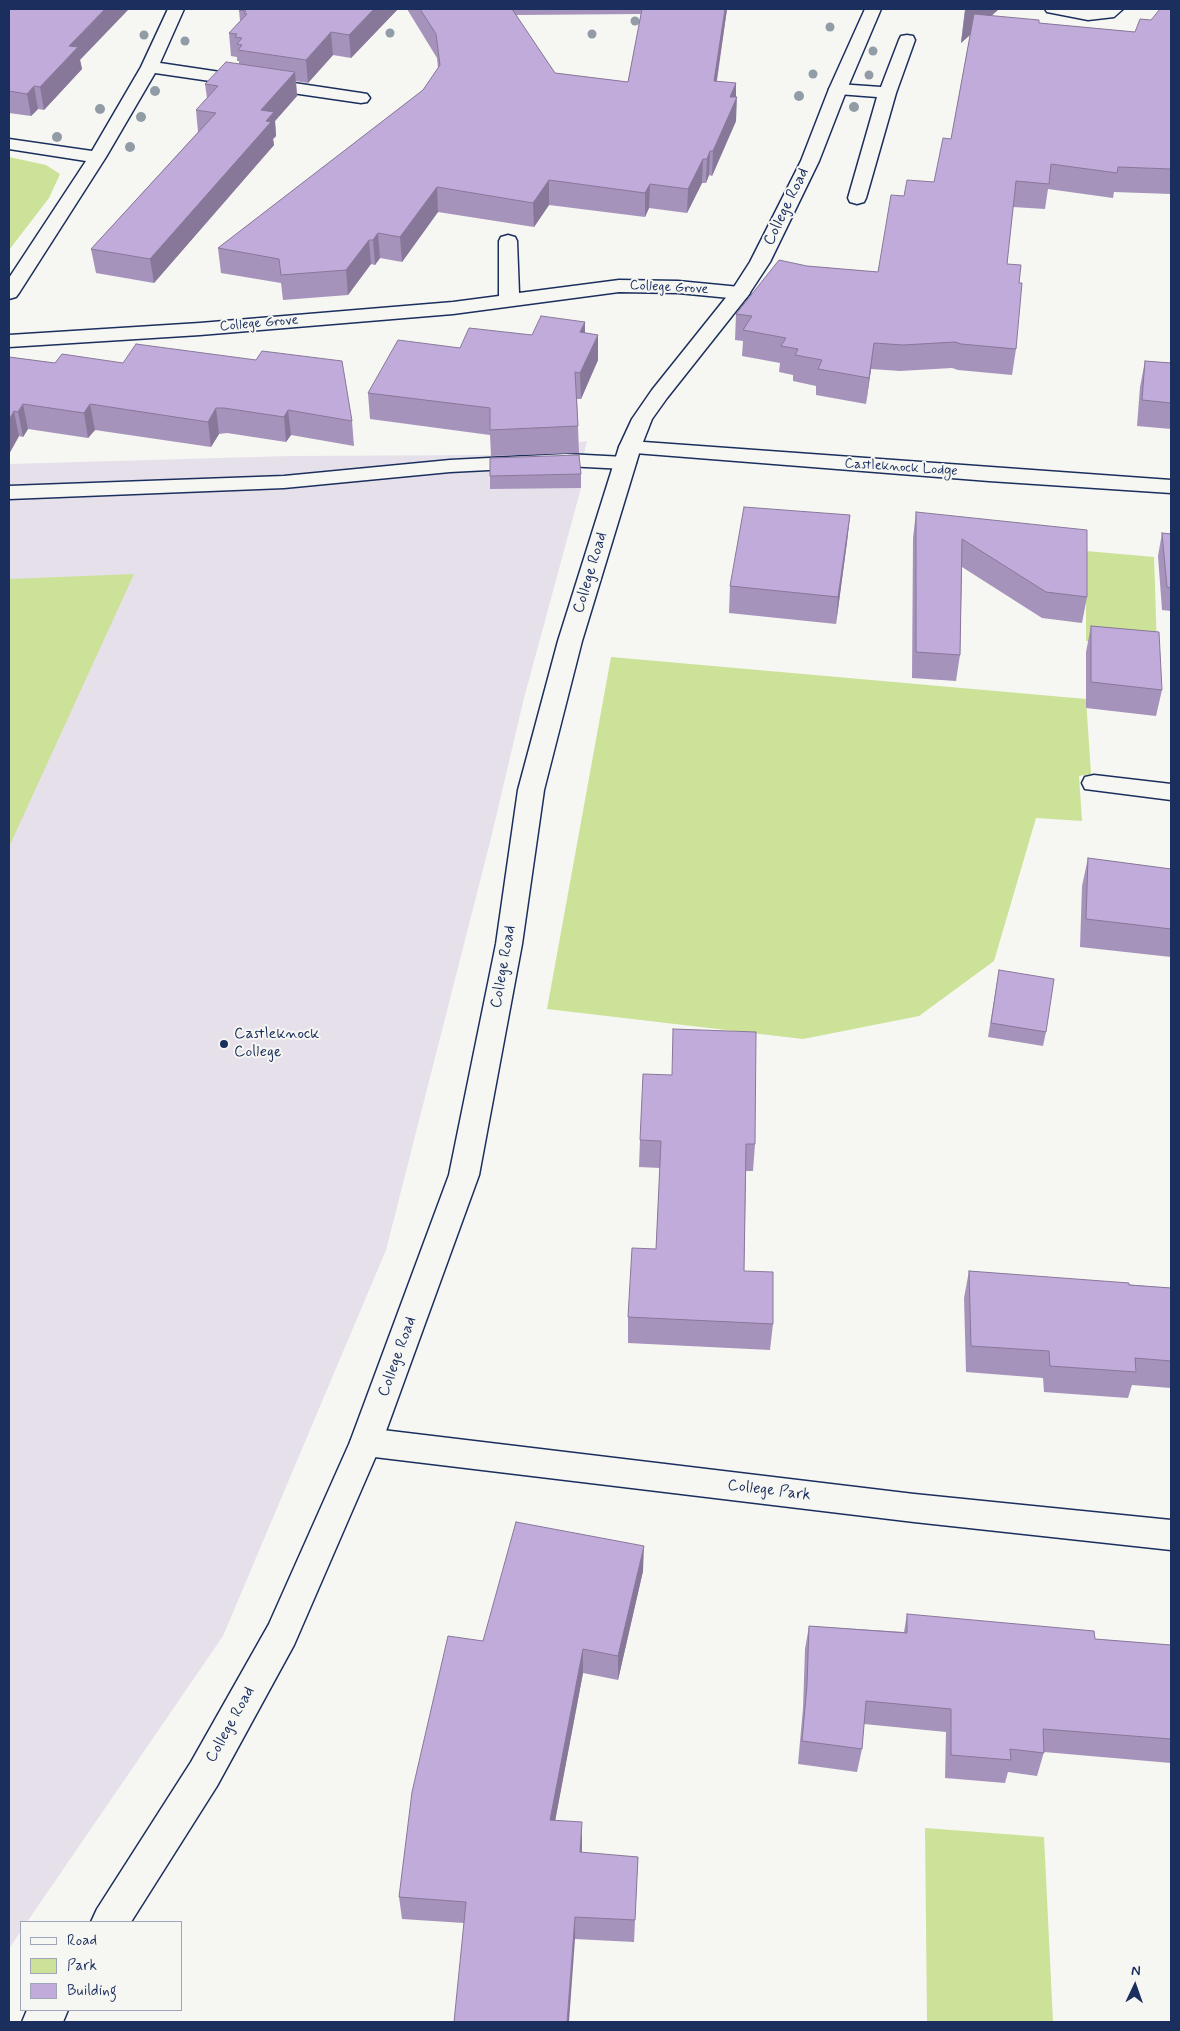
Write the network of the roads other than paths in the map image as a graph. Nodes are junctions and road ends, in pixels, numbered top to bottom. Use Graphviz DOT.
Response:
graph roads {
  1 [pos="176,9"];
  2 [pos="873,9"];
  3 [pos="1053,9"];
  4 [pos="1115,9"];
  5 [pos="907,40"];
  6 [pos="150,66"];
  7 [pos="838,89"];
  8 [pos="887,93"];
  9 [pos="361,98"];
  10 [pos="9,144"];
  11 [pos="97,157"];
  12 [pos="857,198"];
  13 [pos="508,241"];
  14 [pos="9,293"];
  15 [pos="740,293"];
  16 [pos="509,300"];
  17 [pos="9,341"];
  18 [pos="628,455"];
  19 [pos="1171,486"];
  20 [pos="9,493"];
  21 [pos="1094,784"];
  22 [pos="1171,792"];
  23 [pos="366,1442"];
  24 [pos="1171,1535"];
  25 [pos="111,1921"];
  26 [pos="48,2011"];
  27 [pos="41,2022"];
  1 -- 6 [label="street"];
  2 -- 7 [label="street, College Road"];
  3 -- 4 [label="street"];
  5 -- 8 [label="street"];
  6 -- 9 [label="street"];
  6 -- 11 [label="street"];
  7 -- 8 [label="street"];
  7 -- 15 [label="street, College Road"];
  8 -- 12 [label="street"];
  10 -- 11 [label="street"];
  11 -- 14 [label="street"];
  13 -- 16 [label="street"];
  15 -- 16 [label="street, College Grove"];
  15 -- 18 [label="street, College Road"];
  16 -- 17 [label="street, College Grove"];
  18 -- 19 [label="street, Castleknock Lodge"];
  18 -- 20 [label="street, Castleknock Lodge"];
  18 -- 23 [label="street, College Road"];
  21 -- 22 [label="street"];
  23 -- 24 [label="street, College Park"];
  23 -- 25 [label="street, College Road"];
  26 -- 27 [label="street"];
}
